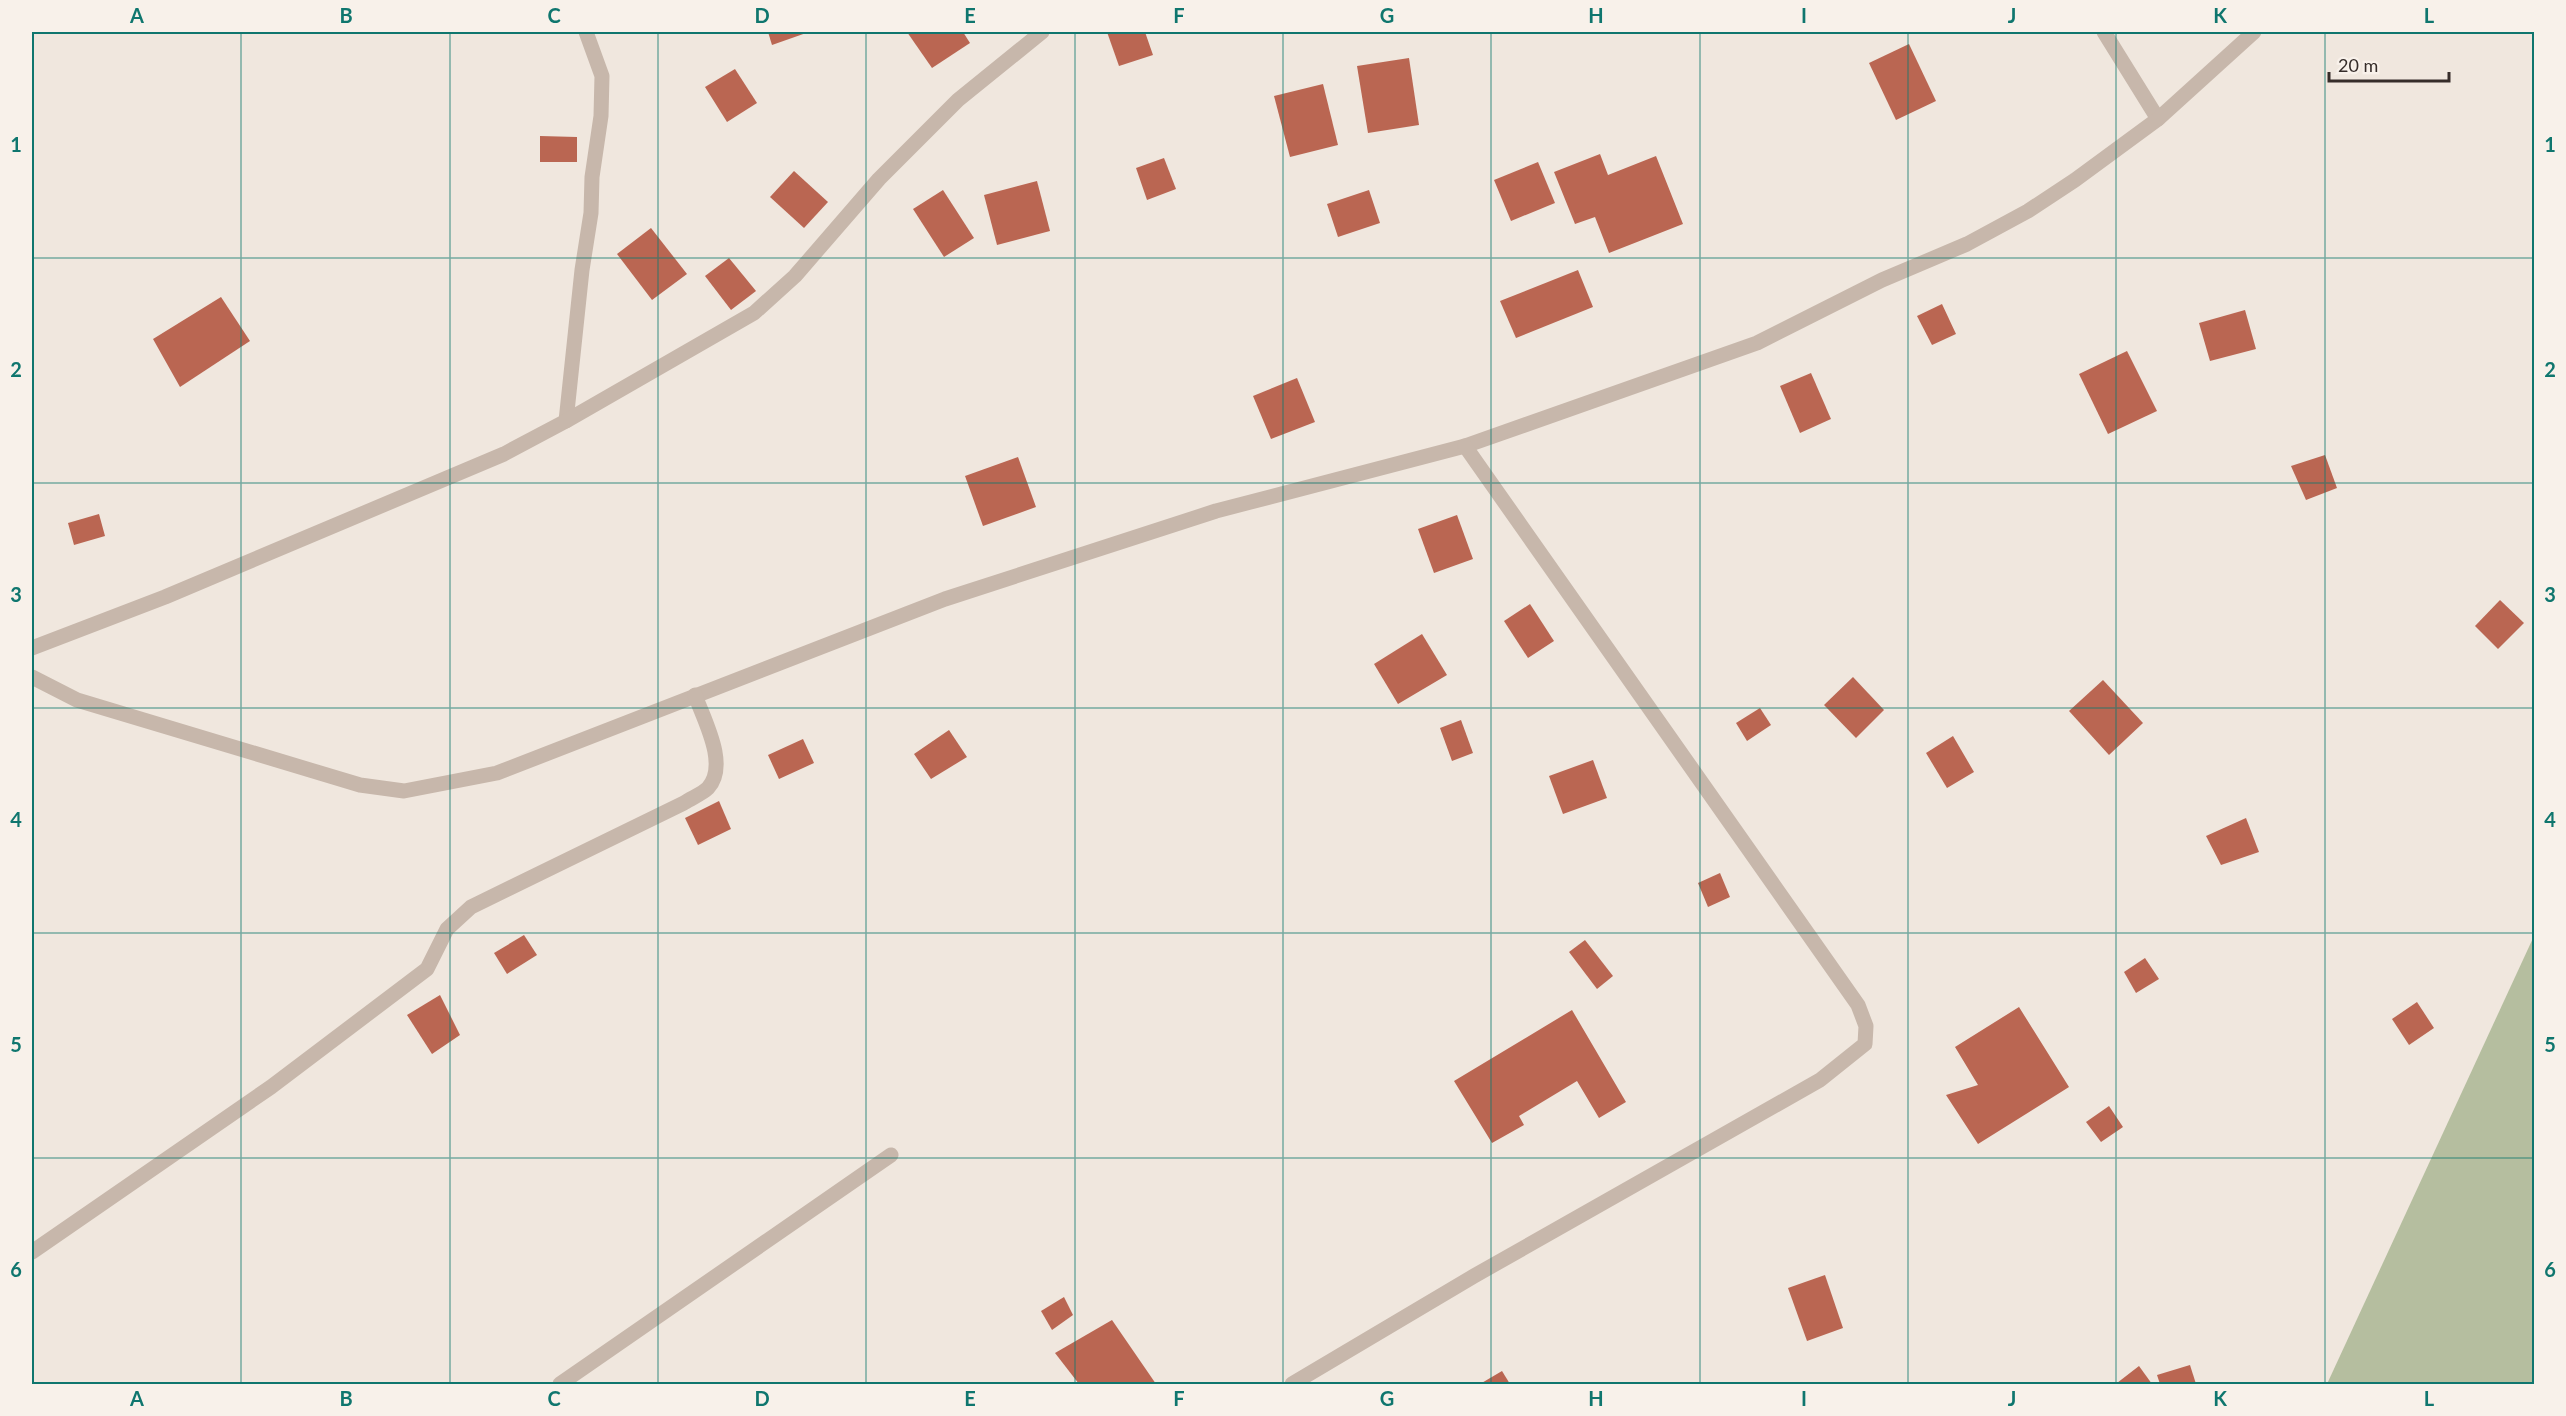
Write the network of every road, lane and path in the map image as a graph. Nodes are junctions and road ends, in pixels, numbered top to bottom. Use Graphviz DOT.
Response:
graph roads {
  1 [pos="586,32"];
  2 [pos="1042,32"];
  3 [pos="2104,32"];
  4 [pos="2254,32"];
  5 [pos="2158,118"];
  6 [pos="566,422"];
  7 [pos="1466,446"];
  8 [pos="32,648"];
  9 [pos="32,677"];
  10 [pos="695,695"];
  11 [pos="891,1155"];
  12 [pos="32,1252"];
  13 [pos="560,1384"];
  14 [pos="1292,1384"];
  1 -- 6 [label="street"];
  2 -- 6 [label="street"];
  3 -- 5 [label="street"];
  4 -- 5 [label="street"];
  5 -- 7 [label="street"];
  6 -- 8 [label="street"];
  7 -- 10 [label="street"];
  7 -- 14 [label="street"];
  9 -- 10 [label="street"];
  10 -- 12 [label="street"];
  11 -- 13 [label="street"];
}
